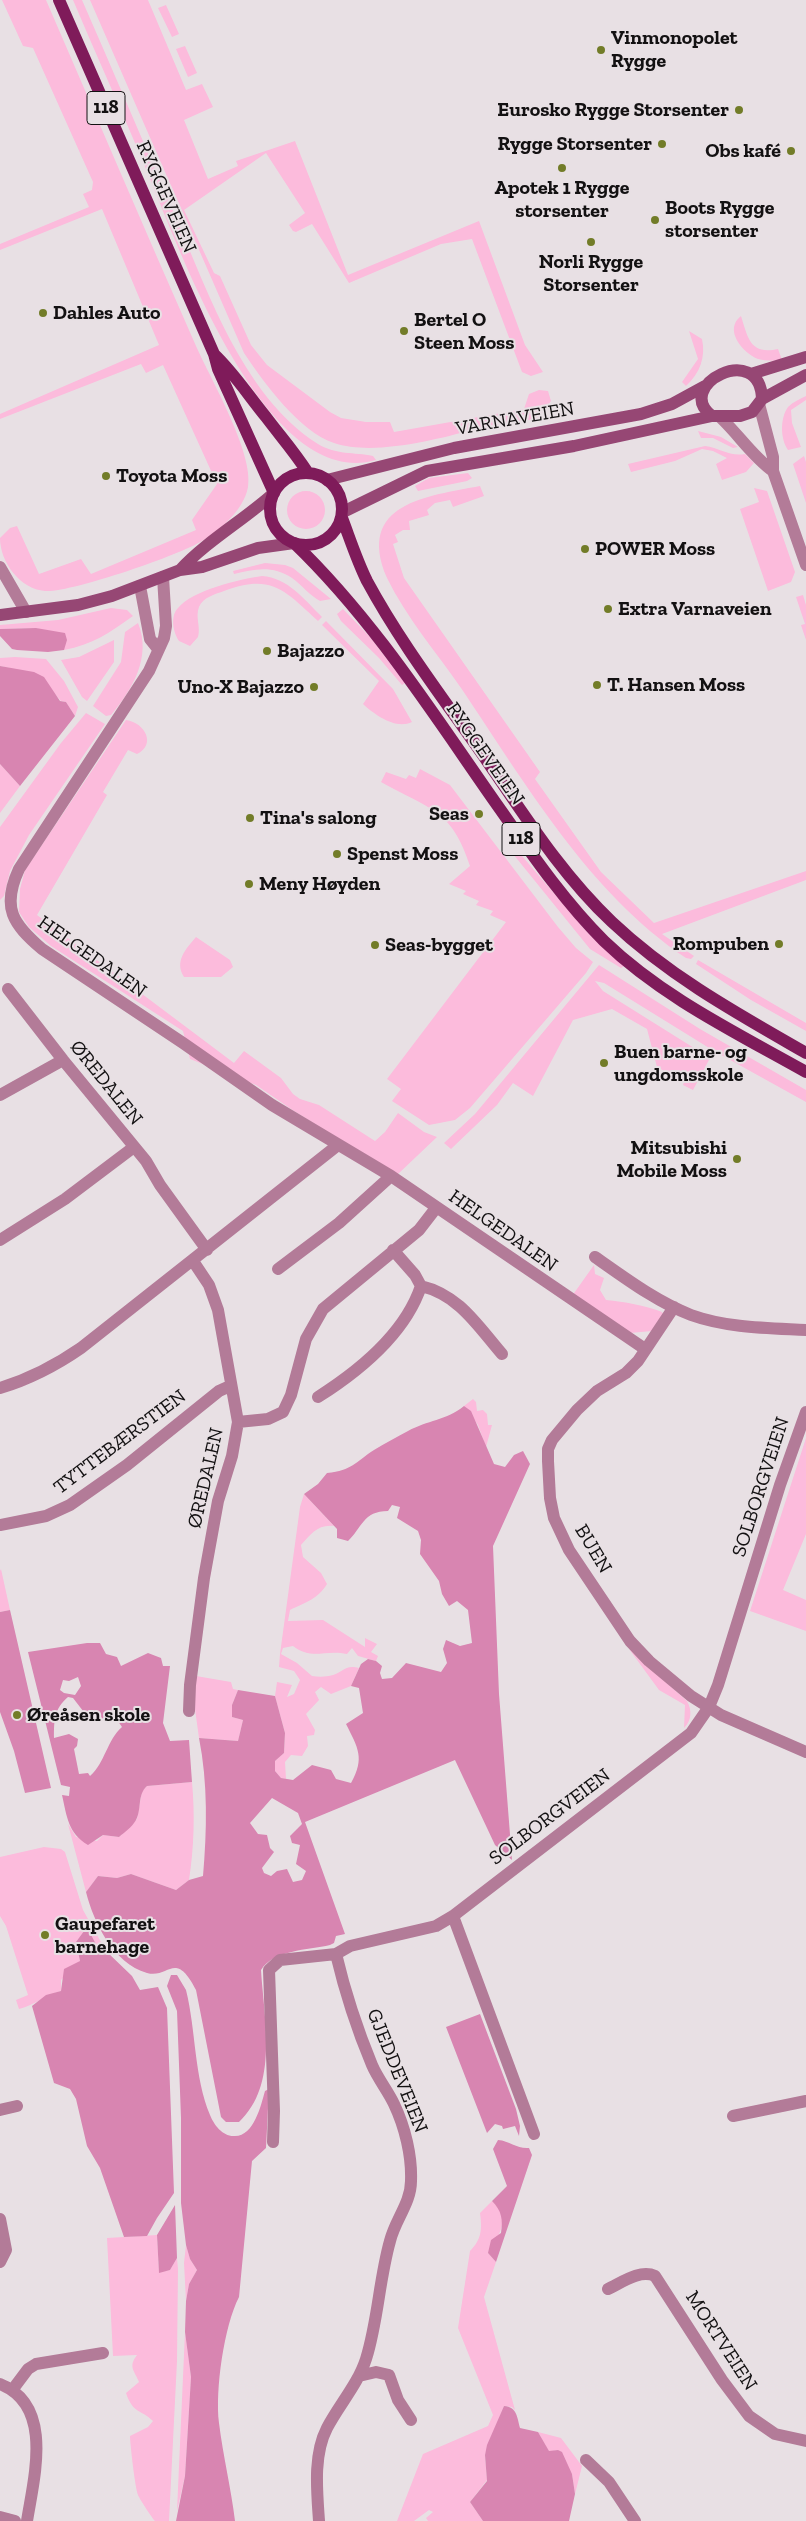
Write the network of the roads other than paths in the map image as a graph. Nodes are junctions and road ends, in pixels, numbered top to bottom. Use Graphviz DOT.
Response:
graph roads {
  1 [pos="59,0"];
  2 [pos="214,354"];
  3 [pos="806,357"];
  4 [pos="751,374"];
  5 [pos="806,375"];
  6 [pos="705,386"];
  7 [pos="760,402"];
  8 [pos="717,417"];
  9 [pos="773,471"];
  10 [pos="308,473"];
  11 [pos="327,480"];
  12 [pos="274,493"];
  13 [pos="342,515"];
  14 [pos="294,543"];
  15 [pos="806,565"];
  16 [pos="0,567"];
  17 [pos="180,570"];
  18 [pos="163,577"];
  19 [pos="140,586"];
  20 [pos="26,612"];
  21 [pos="0,614"];
  22 [pos="158,649"];
  23 [pos="8,989"];
  24 [pos="806,1053"];
  25 [pos="63,1060"];
  26 [pos="806,1072"];
  27 [pos="0,1095"];
  28 [pos="338,1145"];
  29 [pos="134,1147"];
  30 [pos="391,1176"];
  31 [pos="436,1208"];
  32 [pos="0,1240"];
  33 [pos="207,1250"];
  34 [pos="393,1250"];
  35 [pos="595,1257"];
  36 [pos="193,1261"];
  37 [pos="278,1269"];
  38 [pos="421,1286"];
  39 [pos="674,1307"];
  40 [pos="806,1330"];
  41 [pos="645,1349"];
  42 [pos="502,1354"];
  43 [pos="230,1386"];
  44 [pos="0,1388"];
  45 [pos="318,1397"];
  46 [pos="806,1412"];
  47 [pos="238,1422"];
  48 [pos="0,1525"];
  49 [pos="709,1708"];
  50 [pos="189,1711"];
  51 [pos="806,1752"];
  52 [pos="453,1916"];
  53 [pos="336,1954"];
  54 [pos="806,2101"];
  55 [pos="16,2106"];
  56 [pos="0,2110"];
  57 [pos="733,2116"];
  58 [pos="534,2134"];
  59 [pos="273,2142"];
  60 [pos="0,2219"];
  61 [pos="0,2262"];
  62 [pos="608,2289"];
  63 [pos="104,2353"];
  64 [pos="359,2376"];
  65 [pos="0,2384"];
  66 [pos="12,2389"];
  67 [pos="411,2420"];
  68 [pos="806,2441"];
  69 [pos="586,2460"];
  70 [pos="0,2518"];
  71 [pos="16,2521"];
  72 [pos="27,2521"];
  73 [pos="318,2521"];
  74 [pos="635,2521"];
  1 -- 2 [label="main road, RYGGEVEIEN / 118"];
  2 -- 10 [label="main road, RYGGEVEIEN / 118"];
  2 -- 12 [label="main road, RYGGEVEIEN / 118"];
  3 -- 4 [label="street, VARNAVEIEN"];
  4 -- 6 [label="street, VARNAVEIEN"];
  4 -- 7 [label="street"];
  5 -- 7 [label="street, VARNAVEIEN"];
  6 -- 8 [label="street"];
  6 -- 11 [label="street, VARNAVEIEN"];
  7 -- 8 [label="street, VARNAVEIEN"];
  7 -- 9 [label="street"];
  8 -- 9 [label="street"];
  8 -- 13 [label="street, VARNAVEIEN"];
  9 -- 15 [label="street"];
  10 -- 11 [label="main road"];
  10 -- 12 [label="main road"];
  11 -- 13 [label="main road, 118"];
  12 -- 14 [label="main road, 118"];
  12 -- 17 [label="street"];
  13 -- 14 [label="main road"];
  13 -- 24 [label="main road, RYGGEVEIEN / 118"];
  14 -- 17 [label="street"];
  14 -- 26 [label="main road, RYGGEVEIEN / 118"];
  16 -- 20 [label="street"];
  17 -- 18 [label="street"];
  18 -- 19 [label="street"];
  18 -- 22 [label="street, HELGEDALEN"];
  19 -- 20 [label="street"];
  19 -- 22 [label="street"];
  20 -- 21 [label="street"];
  22 -- 28 [label="street, HELGEDALEN"];
  23 -- 25 [label="street, ØREDALEN"];
  25 -- 27 [label="street"];
  25 -- 29 [label="street, ØREDALEN"];
  28 -- 30 [label="street, HELGEDALEN"];
  28 -- 33 [label="street"];
  29 -- 32 [label="street"];
  29 -- 33 [label="street, ØREDALEN"];
  30 -- 31 [label="street, HELGEDALEN"];
  30 -- 37 [label="street"];
  31 -- 34 [label="street"];
  31 -- 41 [label="street, HELGEDALEN"];
  33 -- 36 [label="street"];
  34 -- 38 [label="street"];
  34 -- 47 [label="street"];
  35 -- 39 [label="street"];
  36 -- 43 [label="street, ØREDALEN"];
  36 -- 44 [label="street"];
  38 -- 42 [label="street"];
  38 -- 45 [label="street"];
  39 -- 40 [label="street"];
  39 -- 41 [label="street, BUEN"];
  41 -- 49 [label="street, BUEN"];
  43 -- 47 [label="street, ØREDALEN"];
  43 -- 48 [label="street, TYTTEBÆRSTIEN"];
  46 -- 49 [label="street, SOLBORGVEIEN"];
  47 -- 50 [label="street, ØREDALEN"];
  49 -- 51 [label="street, BUEN"];
  49 -- 52 [label="street, SOLBORGVEIEN"];
  52 -- 53 [label="street, SOLBORGVEIEN"];
  52 -- 58 [label="street"];
  53 -- 59 [label="street, SOLBORGVEIEN"];
  53 -- 64 [label="street, GJEDDEVEIEN"];
  54 -- 57 [label="street"];
  55 -- 56 [label="street"];
  60 -- 61 [label="street"];
  62 -- 68 [label="street, MORTVEIEN"];
  63 -- 66 [label="street"];
  64 -- 67 [label="street"];
  64 -- 73 [label="street, GJEDDEVEIEN"];
  65 -- 66 [label="street"];
  66 -- 72 [label="street"];
  69 -- 74 [label="street"];
  70 -- 71 [label="street"];
}
